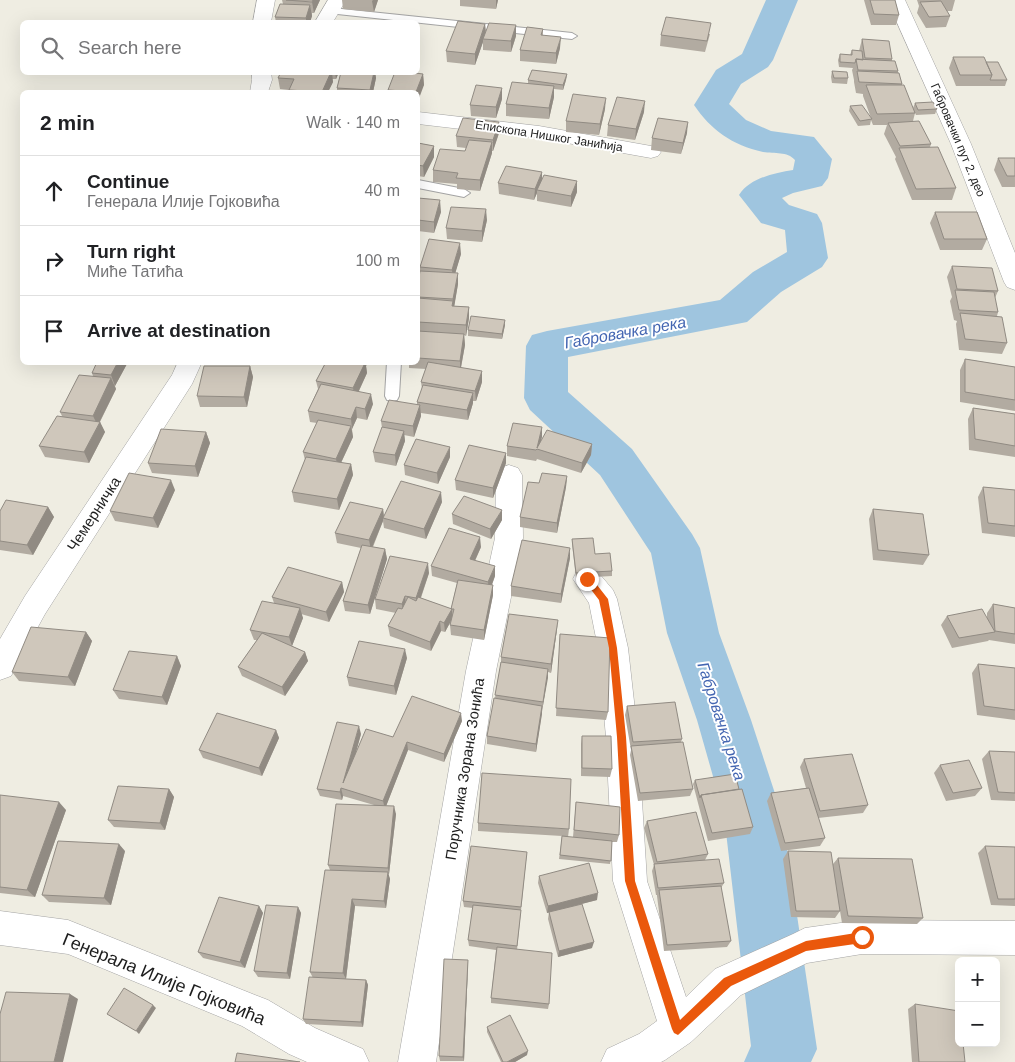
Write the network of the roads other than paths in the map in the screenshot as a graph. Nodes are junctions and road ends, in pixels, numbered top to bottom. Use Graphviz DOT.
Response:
graph roads {
  1 [pos="266,0"];
  2 [pos="896,0"];
  3 [pos="331,11"];
  4 [pos="262,20"];
  5 [pos="418,20"];
  6 [pos="420,20"];
  7 [pos="572,36"];
  8 [pos="420,118"];
  9 [pos="652,152"];
  10 [pos="420,184"];
  11 [pos="464,193"];
  12 [pos="1015,282"];
  13 [pos="189,365"];
  14 [pos="394,365"];
  15 [pos="392,396"];
  16 [pos="509,475"];
  17 [pos="587,579"];
  18 [pos="0,667"];
  19 [pos="0,928"];
  20 [pos="1015,938"];
  21 [pos="678,1029"];
  22 [pos="350,1062"];
  23 [pos="417,1062"];
  24 [pos="620,1062"];
  1 -- 4 [label="street"];
  2 -- 12 [label="street, Габровачки пут 2. део"];
  3 -- 5 [label="lane"];
  6 -- 7 [label="lane"];
  8 -- 9 [label="street, Епископа Нишког Јанићија"];
  10 -- 11 [label="lane"];
  13 -- 18 [label="street, Чемерничка"];
  14 -- 15 [label="lane"];
  16 -- 23 [label="street, Поручника Зорана Зонића"];
  17 -- 21 [label="street"];
  19 -- 22 [label="street, Генерала Илије Гојковића"];
  20 -- 21 [label="street"];
  21 -- 24 [label="street"];
}
